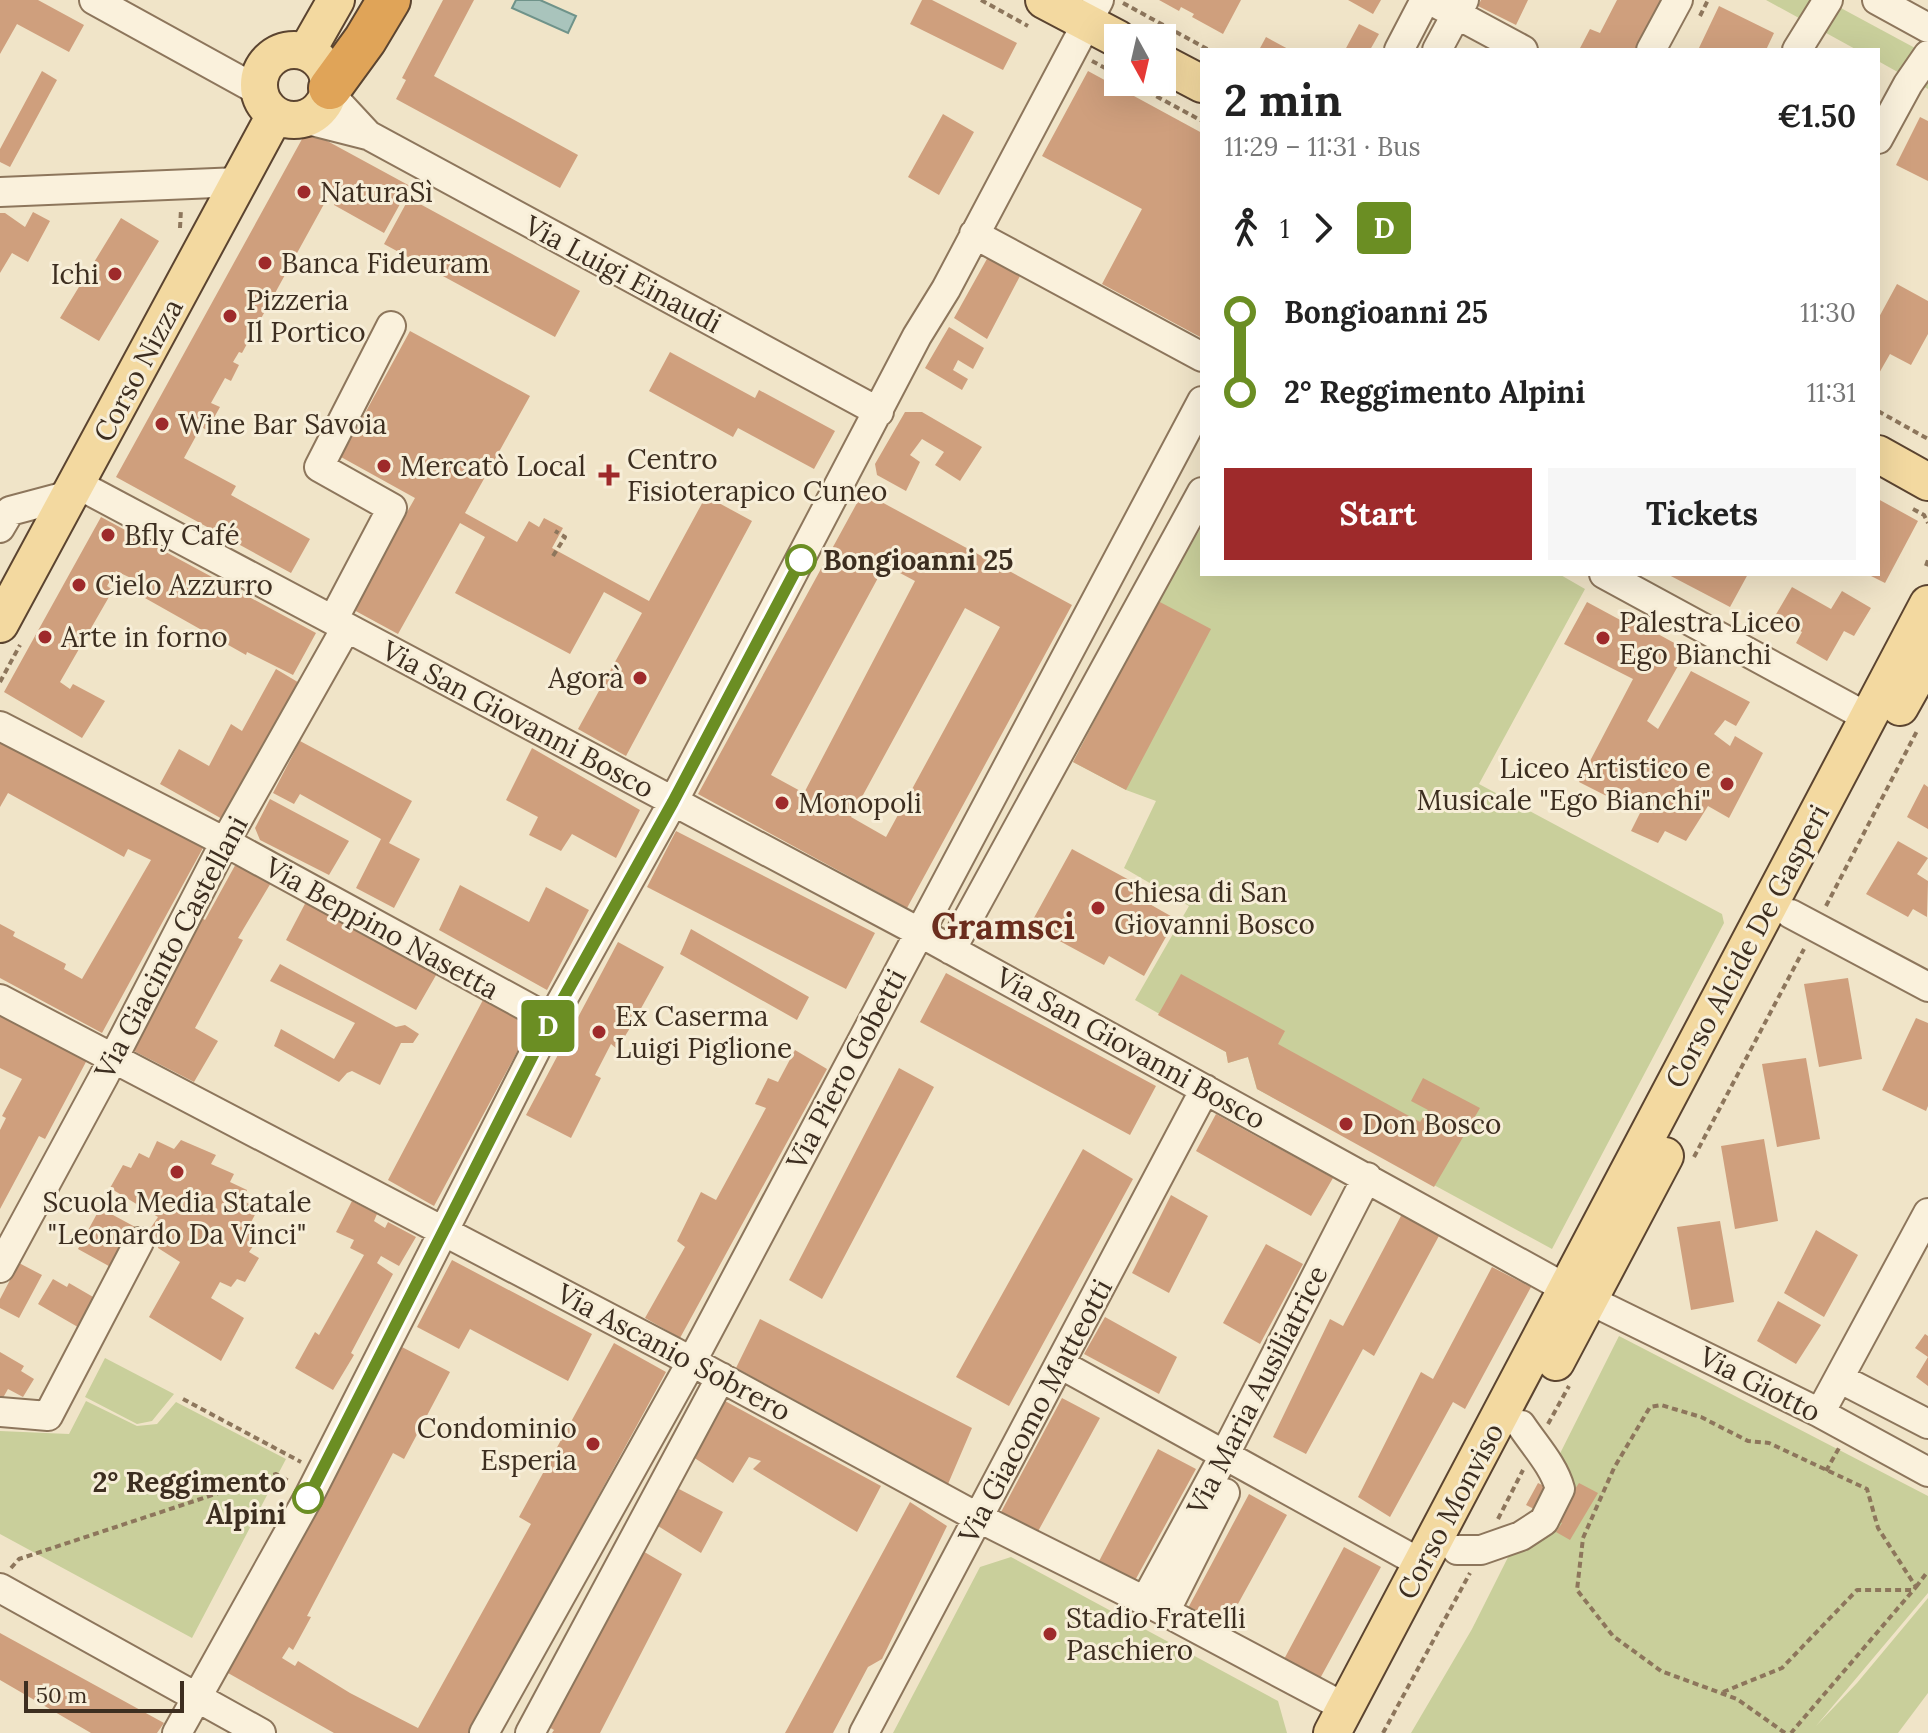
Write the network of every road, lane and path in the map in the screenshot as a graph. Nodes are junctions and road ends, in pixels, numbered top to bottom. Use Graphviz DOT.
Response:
graph roads {
  1 [pos="94,0"];
  2 [pos="336,0"];
  3 [pos="389,0"];
  4 [pos="1044,0"];
  5 [pos="1428,0"];
  6 [pos="1678,0"];
  7 [pos="1828,0"];
  8 [pos="1877,0"];
  9 [pos="1460,7"];
  10 [pos="1107,16"];
  11 [pos="1928,28"];
  12 [pos="1203,48"];
  13 [pos="1400,48"];
  14 [pos="1438,48"];
  15 [pos="1520,48"];
  16 [pos="1652,48"];
  17 [pos="1798,48"];
  18 [pos="307,51"];
  19 [pos="1928,55"];
  20 [pos="1176,70"];
  21 [pos="1200,83"];
  22 [pos="1156,96"];
  23 [pos="299,101"];
  24 [pos="1200,120"];
  25 [pos="1880,135"];
  26 [pos="239,182"];
  27 [pos="0,192"];
  28 [pos="974,234"];
  29 [pos="391,326"];
  30 [pos="1200,356"];
  31 [pos="1200,405"];
  32 [pos="879,412"];
  33 [pos="1880,412"];
  34 [pos="1928,439"];
  35 [pos="1880,455"];
  36 [pos="1928,482"];
  37 [pos="73,489"];
  38 [pos="1200,496"];
  39 [pos="0,528"];
  40 [pos="555,531"];
  41 [pos="553,556"];
  42 [pos="1608,576"];
  43 [pos="1928,604"];
  44 [pos="0,624"];
  45 [pos="340,624"];
  46 [pos="1928,657"];
  47 [pos="1867,717"];
  48 [pos="0,726"];
  49 [pos="673,802"];
  50 [pos="225,842"];
  51 [pos="1791,914"];
  52 [pos="919,932"];
  53 [pos="951,950"];
  54 [pos="1928,987"];
  55 [pos="0,999"];
  56 [pos="551,1020"];
  57 [pos="113,1058"];
  58 [pos="1205,1089"];
  59 [pos="1375,1182"];
  60 [pos="1928,1213"];
  61 [pos="445,1231"];
  62 [pos="139,1242"];
  63 [pos="0,1268"];
  64 [pos="1579,1294"];
  65 [pos="692,1361"];
  66 [pos="1060,1364"];
  67 [pos="721,1377"];
  68 [pos="1839,1378"];
  69 [pos="183,1399"];
  70 [pos="0,1412"];
  71 [pos="1820,1413"];
  72 [pos="1928,1424"];
  73 [pos="1521,1425"];
  74 [pos="1233,1458"];
  75 [pos="1928,1472"];
  76 [pos="315,1483"];
  77 [pos="979,1518"];
  78 [pos="1457,1550"];
  79 [pos="1422,1564"];
  80 [pos="1928,1571"];
  81 [pos="5,1579"];
  82 [pos="1914,1588"];
  83 [pos="1155,1607"];
  84 [pos="1721,1693"];
  85 [pos="196,1697"];
  86 [pos="1345,1725"];
  87 [pos="177,1733"];
  88 [pos="261,1733"];
  89 [pos="484,1733"];
  90 [pos="530,1733"];
  91 [pos="864,1733"];
  92 [pos="1788,1733"];
  1 -- 23 [label="street, Via Luigi Einaudi"];
  2 -- 18 [label="main road"];
  3 -- 23 [label="highway"];
  4 -- 10 [label="main road"];
  5 -- 9 [label="street"];
  5 -- 13 [label="street"];
  6 -- 16 [label="street"];
  7 -- 17 [label="street"];
  8 -- 11 [label="street"];
  9 -- 14 [label="street"];
  9 -- 15 [label="street"];
  10 -- 12 [label="path"];
  10 -- 28 [label="street"];
  18 -- 23 [label="main road"];
  18 -- 23 [label="main road, Corso Nizza"];
  19 -- 25 [label="street"];
  20 -- 21 [label="main road"];
  22 -- 24 [label="path"];
  23 -- 26 [label="main road, Corso Nizza"];
  23 -- 32 [label="street, Via Luigi Einaudi"];
  26 -- 27 [label="street"];
  26 -- 37 [label="main road, Corso Nizza"];
  28 -- 30 [label="street"];
  28 -- 32 [label="street"];
  29 -- 45 [label="street, Via Giacinto Castellani"];
  31 -- 52 [label="street, Via Piero Gobetti"];
  32 -- 49 [label="street"];
  33 -- 34 [label="path"];
  35 -- 36 [label="main road"];
  37 -- 39 [label="street"];
  37 -- 44 [label="main road, Corso Nizza"];
  37 -- 45 [label="street, Via San Giovanni Bosco"];
  38 -- 53 [label="street"];
  40 -- 41 [label="path"];
  42 -- 47 [label="street"];
  43 -- 47 [label="main road, Corso Alcide De Gasperi"];
  45 -- 49 [label="street, Via San Giovanni Bosco"];
  45 -- 50 [label="street, Via Giacinto Castellani"];
  46 -- 51 [label="main road, Corso Alcide De Gasperi"];
  47 -- 64 [label="main road, Corso Alcide De Gasperi"];
  48 -- 50 [label="street, Via Beppino Nasetta"];
  49 -- 52 [label="street, Via San Giovanni Bosco"];
  49 -- 56 [label="street"];
  50 -- 56 [label="street, Via Beppino Nasetta"];
  50 -- 57 [label="street, Via Giacinto Castellani"];
  51 -- 54 [label="street"];
  51 -- 64 [label="main road, Corso Alcide De Gasperi"];
  52 -- 53 [label="street, Via San Giovanni Bosco"];
  52 -- 65 [label="street, Via Piero Gobetti"];
  53 -- 58 [label="street, Via San Giovanni Bosco"];
  55 -- 57 [label="street, Via Ascanio Sobrero"];
  56 -- 61 [label="street"];
  57 -- 61 [label="street, Via Ascanio Sobrero"];
  57 -- 63 [label="street, Via Giacinto Castellani"];
  58 -- 59 [label="street, Via San Giovanni Bosco"];
  58 -- 66 [label="street, Via Giacomo Matteotti"];
  59 -- 64 [label="street, Via San Giovanni Bosco"];
  59 -- 74 [label="street, Via Maria Ausiliatrice"];
  60 -- 68 [label="street"];
  61 -- 65 [label="street, Via Ascanio Sobrero"];
  61 -- 76 [label="street"];
  62 -- 70 [label="street"];
  64 -- 71 [label="street, Via Giotto"];
  64 -- 73 [label="main road, Corso Monviso"];
  64 -- 79 [label="main road, Corso Monviso"];
  65 -- 67 [label="street, Via Ascanio Sobrero"];
  65 -- 89 [label="street, Via Piero Gobetti"];
  66 -- 74 [label="street"];
  66 -- 77 [label="street, Via Giacomo Matteotti"];
  67 -- 77 [label="street, Via Ascanio Sobrero"];
  67 -- 90 [label="street"];
  68 -- 71 [label="street"];
  68 -- 72 [label="street"];
  69 -- 76 [label="path"];
  71 -- 75 [label="street, Via Giotto"];
  73 -- 78 [label="main road, Corso Monviso"];
  73 -- 78 [label="street"];
  74 -- 79 [label="street"];
  74 -- 83 [label="street, Via Maria Ausiliatrice"];
  76 -- 81 [label="path"];
  76 -- 85 [label="street"];
  77 -- 83 [label="street, Via Ascanio Sobrero"];
  77 -- 91 [label="street, Via Giacomo Matteotti"];
  78 -- 86 [label="main road, Corso Monviso"];
  79 -- 86 [label="main road, Corso Monviso"];
  80 -- 82 [label="path"];
  81 -- 85 [label="street"];
  82 -- 84 [label="path"];
  82 -- 84 [label="path"];
  82 -- 92 [label="path"];
  83 -- 86 [label="street, Via Ascanio Sobrero"];
  84 -- 92 [label="path"];
  85 -- 87 [label="street"];
  85 -- 88 [label="street"];
}
